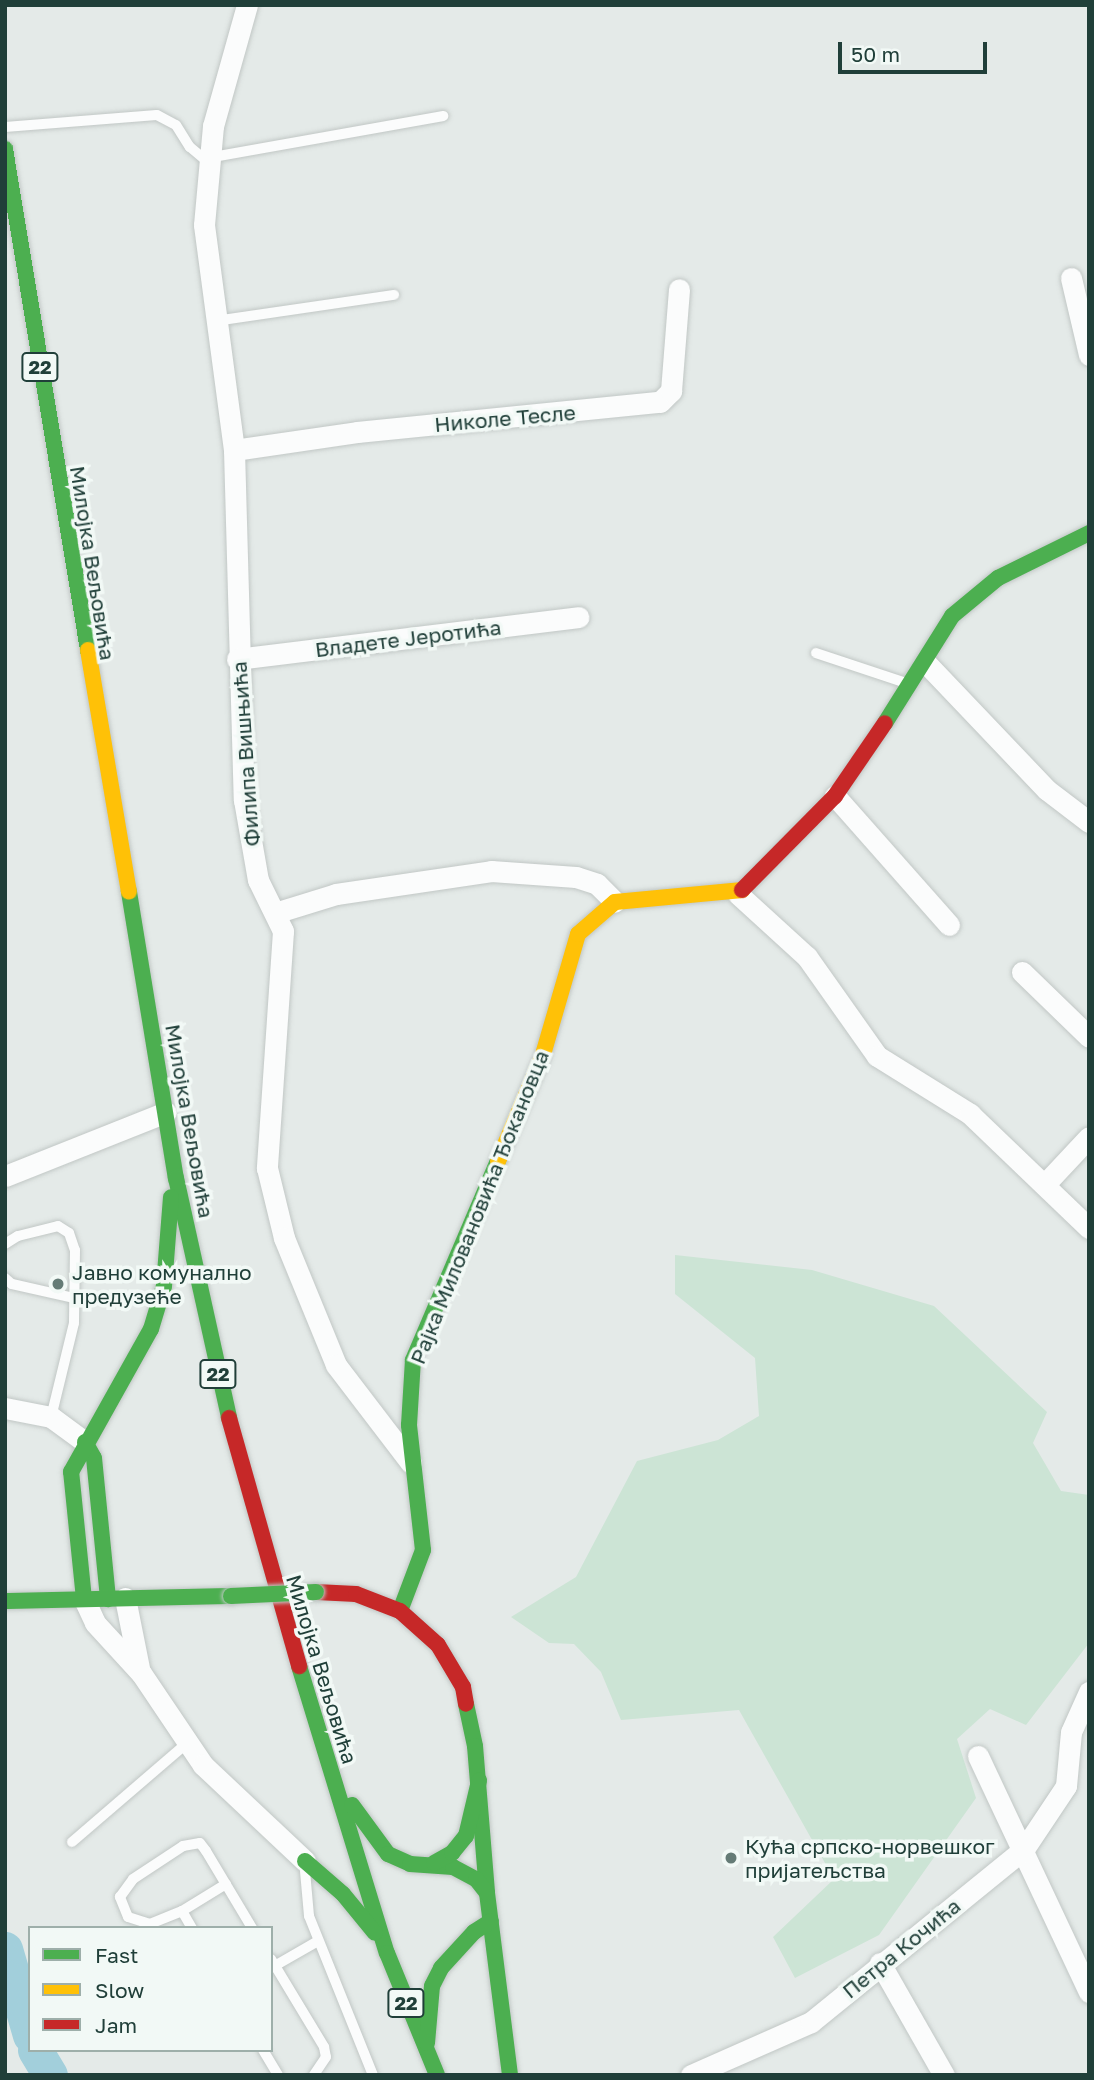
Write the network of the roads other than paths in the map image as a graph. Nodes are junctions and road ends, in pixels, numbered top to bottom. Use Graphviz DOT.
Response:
graph roads {
  1 [pos="247,5"];
  2 [pos="443,116"];
  3 [pos="5,127"];
  4 [pos="5,149"];
  5 [pos="213,161"];
  6 [pos="1072,278"];
  7 [pos="679,289"];
  8 [pos="394,295"];
  9 [pos="215,321"];
  10 [pos="1089,355"];
  11 [pos="233,450"];
  12 [pos="1089,533"];
  13 [pos="578,617"];
  14 [pos="816,653"];
  15 [pos="237,659"];
  16 [pos="926,663"];
  17 [pos="912,685"];
  18 [pos="835,796"];
  19 [pos="1089,822"];
  20 [pos="738,894"];
  21 [pos="615,902"];
  22 [pos="278,912"];
  23 [pos="949,925"];
  24 [pos="1022,972"];
  25 [pos="1089,1037"];
  26 [pos="166,1112"];
  27 [pos="1089,1138"];
  28 [pos="5,1176"];
  29 [pos="176,1178"];
  30 [pos="1045,1184"];
  31 [pos="1089,1228"];
  32 [pos="5,1244"];
  33 [pos="5,1278"];
  34 [pos="74,1298"];
  35 [pos="5,1408"];
  36 [pos="51,1417"];
  37 [pos="85,1442"];
  38 [pos="411,1463"];
  39 [pos="85,1599"];
  40 [pos="116,1599"];
  41 [pos="5,1601"];
  42 [pos="400,1611"];
  43 [pos="141,1673"];
  44 [pos="1089,1692"];
  45 [pos="187,1743"];
  46 [pos="978,1756"];
  47 [pos="330,1767"];
  48 [pos="479,1781"];
  49 [pos="72,1842"];
  50 [pos="1024,1849"];
  51 [pos="305,1861"];
  52 [pos="434,1863"];
  53 [pos="226,1884"];
  54 [pos="487,1893"];
  55 [pos="182,1911"];
  56 [pos="491,1921"];
  57 [pos="191,1926"];
  58 [pos="251,1926"];
  59 [pos="318,1941"];
  60 [pos="387,1953"];
  61 [pos="880,1963"];
  62 [pos="273,1964"];
  63 [pos="1089,1992"];
  64 [pos="264,2052"];
  65 [pos="426,2052"];
  66 [pos="278,2075"];
  67 [pos="314,2075"];
  68 [pos="373,2075"];
  69 [pos="437,2075"];
  70 [pos="510,2075"];
  71 [pos="691,2075"];
  72 [pos="944,2075"];
  1 -- 5 [label="street, Филипа Вишњића"];
  2 -- 5 [label="lane"];
  3 -- 5 [label="lane"];
  4 -- 26 [label="main road, Милојка Вељовића / 22"];
  5 -- 9 [label="street, Филипа Вишњића"];
  6 -- 10 [label="street"];
  7 -- 11 [label="street, Николе Тесле"];
  8 -- 9 [label="lane"];
  9 -- 11 [label="street, Филипа Вишњића"];
  11 -- 15 [label="street, Филипа Вишњића"];
  12 -- 16 [label="main road"];
  13 -- 15 [label="street, Владете Јеротића"];
  14 -- 17 [label="lane"];
  15 -- 22 [label="street, Филипа Вишњића"];
  16 -- 17 [label="main road"];
  16 -- 19 [label="street"];
  17 -- 18 [label="main road"];
  18 -- 20 [label="main road"];
  18 -- 23 [label="street"];
  20 -- 21 [label="main road"];
  20 -- 30 [label="street"];
  21 -- 22 [label="street"];
  21 -- 38 [label="main road, Рајка Миловановића Ђокановца"];
  22 -- 38 [label="street, Филипа Вишњића"];
  24 -- 25 [label="street"];
  26 -- 28 [label="street"];
  26 -- 29 [label="main road, Милојка Вељовића / 22"];
  27 -- 30 [label="street"];
  29 -- 37 [label="main road"];
  29 -- 47 [label="main road, Милојка Вељовића / 22"];
  30 -- 31 [label="street"];
  32 -- 34 [label="lane"];
  33 -- 34 [label="lane"];
  34 -- 36 [label="lane"];
  35 -- 36 [label="street"];
  36 -- 37 [label="street"];
  37 -- 39 [label="main road"];
  37 -- 40 [label="main road"];
  38 -- 42 [label="main road, Рајка Миловановића Ђокановца"];
  39 -- 40 [label="main road"];
  39 -- 41 [label="main road"];
  39 -- 43 [label="street"];
  40 -- 42 [label="main road, bridge"];
  40 -- 43 [label="street"];
  42 -- 48 [label="main road"];
  43 -- 45 [label="street"];
  44 -- 50 [label="street, Петра Кочића"];
  45 -- 49 [label="lane"];
  45 -- 51 [label="street"];
  46 -- 50 [label="street"];
  47 -- 52 [label="main road"];
  47 -- 60 [label="main road, Милојка Вељовића / 22"];
  48 -- 52 [label="main road"];
  48 -- 54 [label="main road"];
  50 -- 61 [label="street, Петра Кочића"];
  50 -- 63 [label="street"];
  51 -- 59 [label="lane"];
  51 -- 60 [label="main road"];
  52 -- 54 [label="main road"];
  53 -- 55 [label="lane"];
  53 -- 55 [label="lane"];
  53 -- 58 [label="lane"];
  54 -- 56 [label="main road"];
  55 -- 57 [label="lane"];
  56 -- 65 [label="main road"];
  56 -- 70 [label="main road"];
  59 -- 62 [label="lane"];
  59 -- 68 [label="lane"];
  60 -- 65 [label="main road, Милојка Вељовића / 22"];
  61 -- 71 [label="street, Петра Кочића"];
  61 -- 72 [label="street"];
  62 -- 67 [label="lane"];
  64 -- 66 [label="lane"];
  65 -- 69 [label="main road, Милојка Вељовића / 22"];
}
